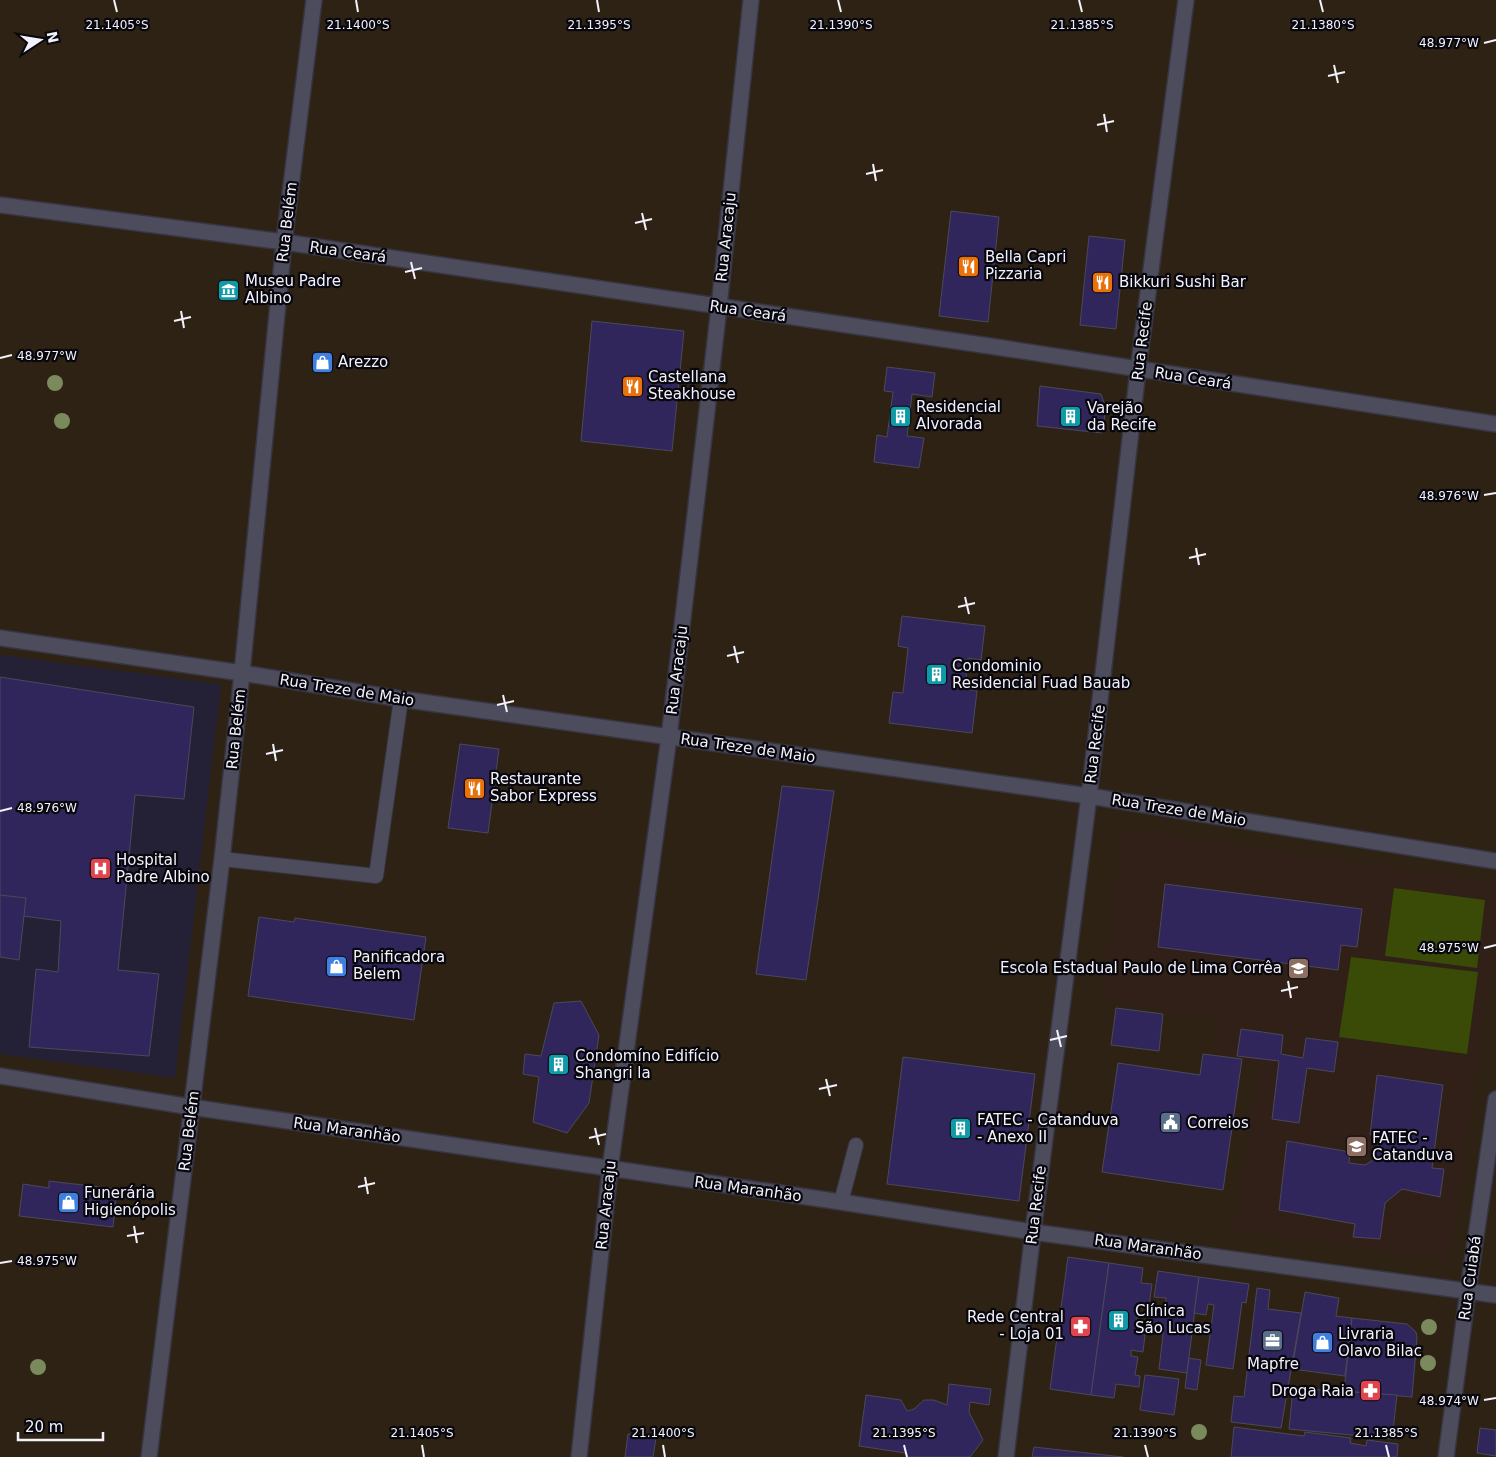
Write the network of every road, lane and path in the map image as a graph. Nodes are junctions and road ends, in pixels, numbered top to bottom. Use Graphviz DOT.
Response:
graph roads {
  1 [pos="314,0"];
  2 [pos="751,0"];
  3 [pos="1186,0"];
  4 [pos="0,205"];
  5 [pos="284,242"];
  6 [pos="719,307"];
  7 [pos="1138,370"];
  8 [pos="1496,424"];
  9 [pos="0,638"];
  10 [pos="242,673"];
  11 [pos="401,699"];
  12 [pos="669,737"];
  13 [pos="1089,796"];
  14 [pos="222,859"];
  15 [pos="1496,861"];
  16 [pos="0,1076"];
  17 [pos="1496,1099"];
  18 [pos="192,1107"];
  19 [pos="856,1145"];
  20 [pos="610,1169"];
  21 [pos="841,1202"];
  22 [pos="1033,1232"];
  23 [pos="1468,1291"];
  24 [pos="1496,1295"];
  25 [pos="149,1457"];
  26 [pos="579,1457"];
  27 [pos="1006,1457"];
  28 [pos="1446,1457"];
  1 -- 5 [label="street, Rua Belém"];
  2 -- 6 [label="street, Rua Aracaju"];
  3 -- 7 [label="street, Rua Recife"];
  4 -- 5 [label="street, Rua Ceará"];
  5 -- 6 [label="street, Rua Ceará"];
  5 -- 10 [label="street, Rua Belém"];
  6 -- 7 [label="street, Rua Ceará"];
  6 -- 12 [label="street, Rua Aracaju"];
  7 -- 8 [label="street, Rua Ceará"];
  7 -- 13 [label="street, Rua Recife"];
  9 -- 10 [label="street, Rua Treze de Maio"];
  10 -- 11 [label="street, Rua Treze de Maio"];
  10 -- 14 [label="street, Rua Belém"];
  11 -- 12 [label="street, Rua Treze de Maio"];
  11 -- 14 [label="lane"];
  12 -- 13 [label="street, Rua Treze de Maio"];
  12 -- 20 [label="street, Rua Aracaju"];
  13 -- 15 [label="street, Rua Treze de Maio"];
  13 -- 22 [label="street, Rua Recife"];
  14 -- 18 [label="street, Rua Belém"];
  16 -- 18 [label="street, Rua Maranhão"];
  17 -- 23 [label="street, Rua Cuiabá"];
  18 -- 20 [label="street, Rua Maranhão"];
  18 -- 25 [label="street, Rua Belém"];
  19 -- 21 [label="lane"];
  20 -- 21 [label="street, Rua Maranhão"];
  20 -- 26 [label="street, Rua Aracaju"];
  21 -- 22 [label="street, Rua Maranhão"];
  22 -- 23 [label="street, Rua Maranhão"];
  22 -- 27 [label="street, Rua Recife"];
  23 -- 24 [label="street, Rua Maranhão"];
  23 -- 28 [label="street, Rua Cuiabá"];
}
